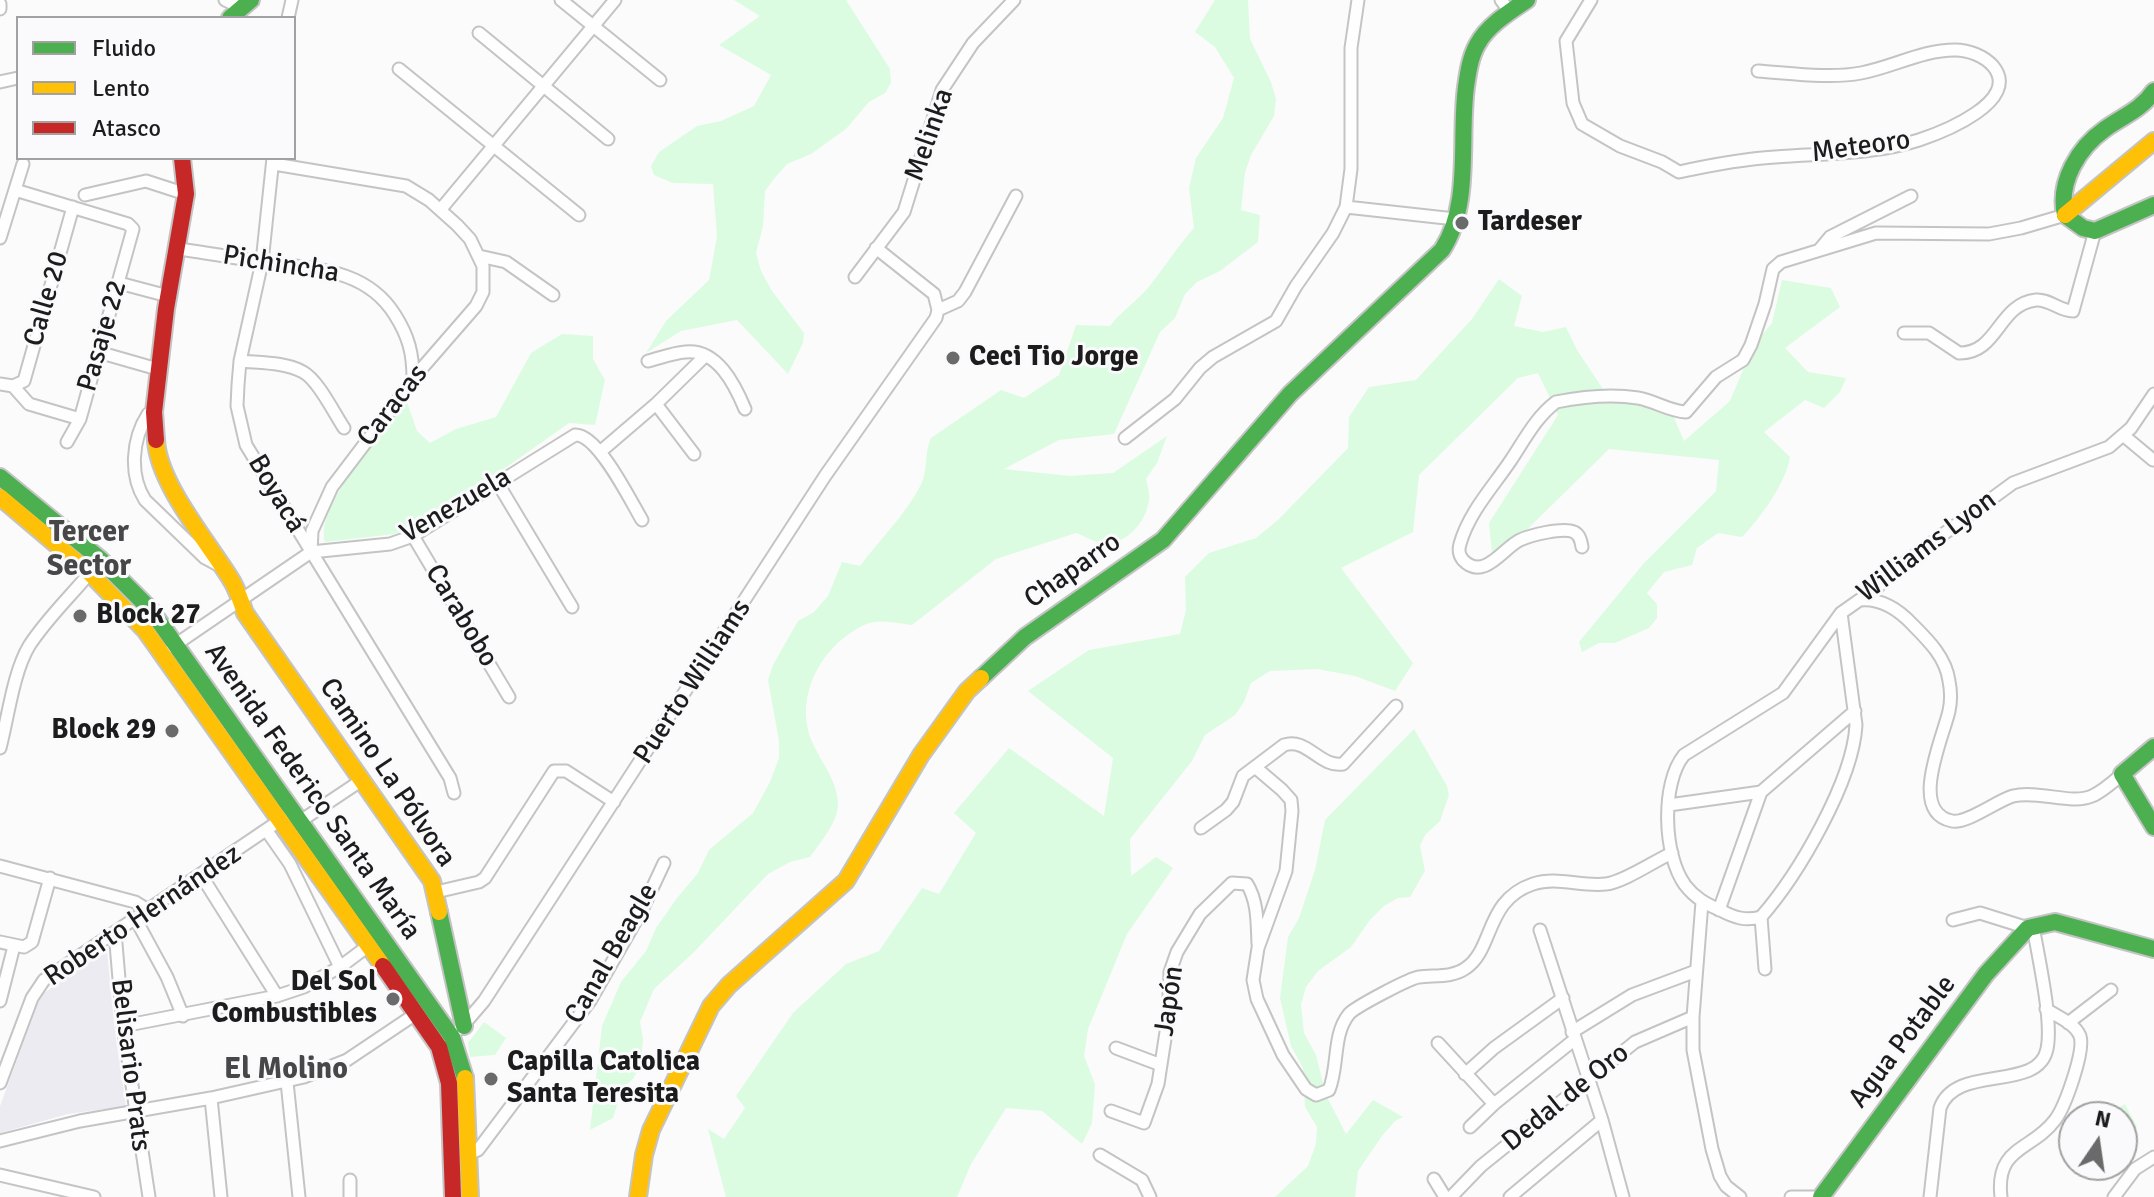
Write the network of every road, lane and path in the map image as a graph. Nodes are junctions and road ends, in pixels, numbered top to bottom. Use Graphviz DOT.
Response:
graph roads {
  1 [pos="225,0"];
  2 [pos="561,0"];
  3 [pos="615,0"];
  4 [pos="1014,0"];
  5 [pos="1358,0"];
  6 [pos="1527,0"];
  7 [pos="1591,0"];
  8 [pos="1505,6"];
  9 [pos="241,9"];
  10 [pos="594,27"];
  11 [pos="479,33"];
  12 [pos="399,69"];
  13 [pos="1758,71"];
  14 [pos="660,80"];
  15 [pos="543,87"];
  16 [pos="2154,91"];
  17 [pos="608,139"];
  18 [pos="2154,141"];
  19 [pos="494,146"];
  20 [pos="182,160"];
  21 [pos="273,161"];
  22 [pos="23,164"];
  23 [pos="15,190"];
  24 [pos="186,194"];
  25 [pos="85,195"];
  26 [pos="1016,196"];
  27 [pos="1911,196"];
  28 [pos="2154,205"];
  29 [pos="73,207"];
  30 [pos="1346,207"];
  31 [pos="441,209"];
  32 [pos="579,215"];
  33 [pos="2065,215"];
  34 [pos="1455,219"];
  35 [pos="2095,231"];
  36 [pos="0,238"];
  37 [pos="876,248"];
  38 [pos="179,249"];
  39 [pos="1820,249"];
  40 [pos="481,261"];
  41 [pos="262,262"];
  42 [pos="855,277"];
  43 [pos="119,283"];
  44 [pos="553,295"];
  45 [pos="168,296"];
  46 [pos="938,310"];
  47 [pos="1904,333"];
  48 [pos="98,352"];
  49 [pos="705,356"];
  50 [pos="240,361"];
  51 [pos="648,361"];
  52 [pos="161,370"];
  53 [pos="413,380"];
  54 [pos="0,384"];
  55 [pos="13,386"];
  56 [pos="2154,394"];
  57 [pos="656,404"];
  58 [pos="745,409"];
  59 [pos="154,412"];
  60 [pos="80,419"];
  61 [pos="344,428"];
  62 [pos="2123,435"];
  63 [pos="1125,438"];
  64 [pos="67,442"];
  65 [pos="600,452"];
  66 [pos="694,454"];
  67 [pos="2153,460"];
  68 [pos="0,477"];
  69 [pos="497,482"];
  70 [pos="0,497"];
  71 [pos="642,520"];
  72 [pos="413,536"];
  73 [pos="1582,547"];
  74 [pos="311,552"];
  75 [pos="95,566"];
  76 [pos="224,568"];
  77 [pos="239,601"];
  78 [pos="1855,601"];
  79 [pos="572,607"];
  80 [pos="1841,613"];
  81 [pos="170,649"];
  82 [pos="509,697"];
  83 [pos="1396,706"];
  84 [pos="1855,711"];
  85 [pos="2154,747"];
  86 [pos="0,748"];
  87 [pos="1255,767"];
  88 [pos="2122,774"];
  89 [pos="362,780"];
  90 [pos="1761,792"];
  91 [pos="454,793"];
  92 [pos="614,802"];
  93 [pos="1669,805"];
  94 [pos="285,821"];
  95 [pos="2154,827"];
  96 [pos="1201,828"];
  97 [pos="1672,853"];
  98 [pos="664,863"];
  99 [pos="0,866"];
  100 [pos="201,875"];
  101 [pos="50,878"];
  102 [pos="436,892"];
  103 [pos="1702,902"];
  104 [pos="148,910"];
  105 [pos="1719,910"];
  106 [pos="1761,917"];
  107 [pos="135,918"];
  108 [pos="1953,920"];
  109 [pos="2031,927"];
  110 [pos="1540,930"];
  111 [pos="115,932"];
  112 [pos="0,942"];
  113 [pos="368,946"];
  114 [pos="19,947"];
  115 [pos="1258,948"];
  116 [pos="2154,949"];
  117 [pos="340,967"];
  118 [pos="1765,969"];
  119 [pos="1696,971"];
  120 [pos="2111,990"];
  121 [pos="277,996"];
  122 [pos="1563,998"];
  123 [pos="0,1001"];
  124 [pos="2046,1009"];
  125 [pos="417,1013"];
  126 [pos="183,1016"];
  127 [pos="1693,1017"];
  128 [pos="2068,1023"];
  129 [pos="123,1026"];
  130 [pos="1573,1036"];
  131 [pos="451,1037"];
  132 [pos="1438,1043"];
  133 [pos="1116,1048"];
  134 [pos="1161,1065"];
  135 [pos="1465,1074"];
  136 [pos="1587,1079"];
  137 [pos="287,1082"];
  138 [pos="0,1083"];
  139 [pos="211,1098"];
  140 [pos="1494,1104"];
  141 [pos="136,1111"];
  142 [pos="1111,1111"];
  143 [pos="1602,1120"];
  144 [pos="1470,1127"];
  145 [pos="0,1141"];
  146 [pos="468,1154"];
  147 [pos="1100,1155"];
  148 [pos="2154,1157"];
  149 [pos="0,1175"];
  150 [pos="1434,1179"];
  151 [pos="350,1180"];
  152 [pos="94,1197"];
  153 [pos="149,1197"];
  154 [pos="221,1197"];
  155 [pos="299,1197"];
  156 [pos="350,1197"];
  157 [pos="453,1197"];
  158 [pos="470,1197"];
  159 [pos="638,1197"];
  160 [pos="1150,1197"];
  161 [pos="1448,1197"];
  162 [pos="1510,1197"];
  163 [pos="1623,1197"];
  164 [pos="1740,1197"];
  165 [pos="1791,1197"];
  166 [pos="1813,1197"];
  167 [pos="1821,1197"];
  168 [pos="1930,1197"];
  169 [pos="2001,1197"];
  170 [pos="2114,1197"];
  1 -- 9 [label="street"];
  2 -- 10 [label="street"];
  3 -- 10 [label="street"];
  4 -- 37 [label="street, Melinka"];
  5 -- 30 [label="street"];
  6 -- 8 [label="street, Chaparro"];
  7 -- 13 [label="street, Meteoro"];
  8 -- 34 [label="street, Chaparro"];
  10 -- 14 [label="street"];
  10 -- 15 [label="street"];
  11 -- 15 [label="street"];
  12 -- 19 [label="street"];
  15 -- 17 [label="street"];
  15 -- 19 [label="street"];
  16 -- 33 [label="street"];
  18 -- 33 [label="street"];
  19 -- 31 [label="street"];
  19 -- 32 [label="street"];
  20 -- 24 [label="street, Camino La Pólvora"];
  21 -- 31 [label="street"];
  21 -- 41 [label="street, Boyacá"];
  22 -- 23 [label="street"];
  23 -- 29 [label="street"];
  23 -- 36 [label="street"];
  24 -- 25 [label="street"];
  24 -- 38 [label="street, Camino La Pólvora"];
  26 -- 46 [label="street"];
  27 -- 39 [label="street"];
  28 -- 35 [label="street"];
  29 -- 43 [label="street, Pasaje 22"];
  29 -- 55 [label="street, Calle 20"];
  30 -- 34 [label="street"];
  30 -- 63 [label="street"];
  31 -- 40 [label="street"];
  33 -- 35 [label="street"];
  33 -- 39 [label="street"];
  34 -- 159 [label="street, Chaparro"];
  35 -- 47 [label="street"];
  37 -- 42 [label="street, Melinka"];
  37 -- 46 [label="street"];
  38 -- 41 [label="street, Pichincha"];
  38 -- 45 [label="street, Camino La Pólvora"];
  39 -- 73 [label="street"];
  40 -- 44 [label="street"];
  40 -- 53 [label="street, Caracas"];
  41 -- 50 [label="street, Boyacá"];
  41 -- 53 [label="street, Pichincha"];
  43 -- 45 [label="street"];
  43 -- 48 [label="street, Pasaje 22"];
  45 -- 52 [label="street, Camino La Pólvora"];
  46 -- 92 [label="street, Puerto Williams"];
  48 -- 52 [label="street"];
  48 -- 60 [label="street, Pasaje 22"];
  49 -- 51 [label="street"];
  49 -- 57 [label="street"];
  49 -- 58 [label="street"];
  50 -- 61 [label="street"];
  50 -- 74 [label="street, Boyacá"];
  52 -- 59 [label="street, Camino La Pólvora"];
  53 -- 74 [label="street, Caracas"];
  54 -- 55 [label="street"];
  55 -- 60 [label="street"];
  56 -- 62 [label="street, Williams Lyon"];
  57 -- 65 [label="street"];
  57 -- 66 [label="street"];
  59 -- 76 [label="street, Camino La Pólvora"];
  59 -- 76 [label="street, Camino La Pólvora"];
  60 -- 64 [label="street, Pasaje 22"];
  62 -- 67 [label="street"];
  62 -- 78 [label="street, Williams Lyon"];
  65 -- 69 [label="street, Venezuela"];
  65 -- 71 [label="street"];
  68 -- 75 [label="street, Avenida Federico Santa María"];
  69 -- 72 [label="street, Venezuela"];
  69 -- 79 [label="street"];
  70 -- 75 [label="street, Avenida Federico Santa María"];
  72 -- 74 [label="street, Venezuela"];
  72 -- 82 [label="street, Carabobo"];
  74 -- 77 [label="street, Venezuela"];
  74 -- 91 [label="street, Boyacá"];
  75 -- 81 [label="street, Avenida Federico Santa María"];
  75 -- 86 [label="street"];
  76 -- 77 [label="street, Camino La Pólvora"];
  77 -- 81 [label="street, Venezuela"];
  77 -- 89 [label="street, Camino La Pólvora"];
  78 -- 80 [label="street, Williams Lyon"];
  78 -- 88 [label="street"];
  80 -- 84 [label="street, Williams Lyon"];
  80 -- 93 [label="street"];
  81 -- 94 [label="street, Avenida Federico Santa María"];
  83 -- 87 [label="street"];
  84 -- 90 [label="street"];
  84 -- 106 [label="street, Williams Lyon"];
  85 -- 88 [label="street"];
  87 -- 96 [label="street"];
  87 -- 115 [label="street"];
  88 -- 95 [label="street"];
  89 -- 94 [label="street, Roberto Hernández"];
  89 -- 102 [label="street, Camino La Pólvora"];
  90 -- 93 [label="street"];
  90 -- 105 [label="street"];
  92 -- 102 [label="street"];
  92 -- 131 [label="street, Puerto Williams"];
  93 -- 97 [label="street"];
  94 -- 100 [label="street, Roberto Hernández"];
  94 -- 113 [label="street, Avenida Federico Santa María"];
  94 -- 117 [label="street"];
  94 -- 131 [label="street, Avenida Federico Santa María"];
  97 -- 103 [label="street"];
  97 -- 115 [label="street"];
  98 -- 146 [label="street, Canal Beagle"];
  99 -- 101 [label="street"];
  100 -- 104 [label="street, Roberto Hernández"];
  100 -- 121 [label="street"];
  101 -- 104 [label="street"];
  101 -- 114 [label="street"];
  102 -- 131 [label="street, Camino La Pólvora"];
  103 -- 105 [label="street"];
  103 -- 119 [label="street"];
  104 -- 107 [label="street, Roberto Hernández"];
  105 -- 106 [label="street"];
  106 -- 118 [label="street"];
  107 -- 111 [label="street, Roberto Hernández"];
  107 -- 126 [label="street"];
  108 -- 109 [label="street"];
  109 -- 116 [label="street"];
  109 -- 124 [label="street"];
  109 -- 167 [label="street, Agua Potable"];
  110 -- 122 [label="street"];
  111 -- 129 [label="street, Belisario Prats"];
  111 -- 138 [label="street, Roberto Hernández"];
  112 -- 114 [label="street"];
  113 -- 117 [label="street"];
  113 -- 125 [label="street, Avenida Federico Santa María"];
  114 -- 123 [label="street"];
  115 -- 134 [label="street, Japón"];
  117 -- 121 [label="street"];
  119 -- 127 [label="street"];
  119 -- 130 [label="street"];
  120 -- 128 [label="street"];
  121 -- 126 [label="street"];
  122 -- 130 [label="street"];
  122 -- 135 [label="street"];
  124 -- 128 [label="street"];
  124 -- 168 [label="street"];
  125 -- 131 [label="street, Avenida Federico Santa María"];
  125 -- 137 [label="street"];
  126 -- 129 [label="street"];
  127 -- 136 [label="street, Dedal de Oro"];
  127 -- 164 [label="street"];
  128 -- 169 [label="street"];
  129 -- 141 [label="street, Belisario Prats"];
  130 -- 136 [label="street"];
  130 -- 140 [label="street"];
  131 -- 146 [label="street, Avenida Federico Santa María"];
  131 -- 157 [label="street, Avenida Federico Santa María"];
  132 -- 135 [label="street"];
  133 -- 134 [label="street"];
  134 -- 142 [label="street, Japón"];
  135 -- 140 [label="street"];
  136 -- 143 [label="street"];
  136 -- 161 [label="street, Dedal de Oro"];
  137 -- 139 [label="street"];
  137 -- 155 [label="street"];
  139 -- 141 [label="street"];
  139 -- 154 [label="street"];
  140 -- 144 [label="street"];
  141 -- 145 [label="street"];
  141 -- 153 [label="street, Belisario Prats"];
  143 -- 162 [label="street"];
  143 -- 163 [label="street"];
  146 -- 158 [label="street, Avenida Federico Santa María"];
  147 -- 160 [label="street"];
  148 -- 170 [label="street"];
  149 -- 152 [label="street"];
  150 -- 161 [label="street"];
  151 -- 156 [label="street"];
  165 -- 166 [label="street"];
}
